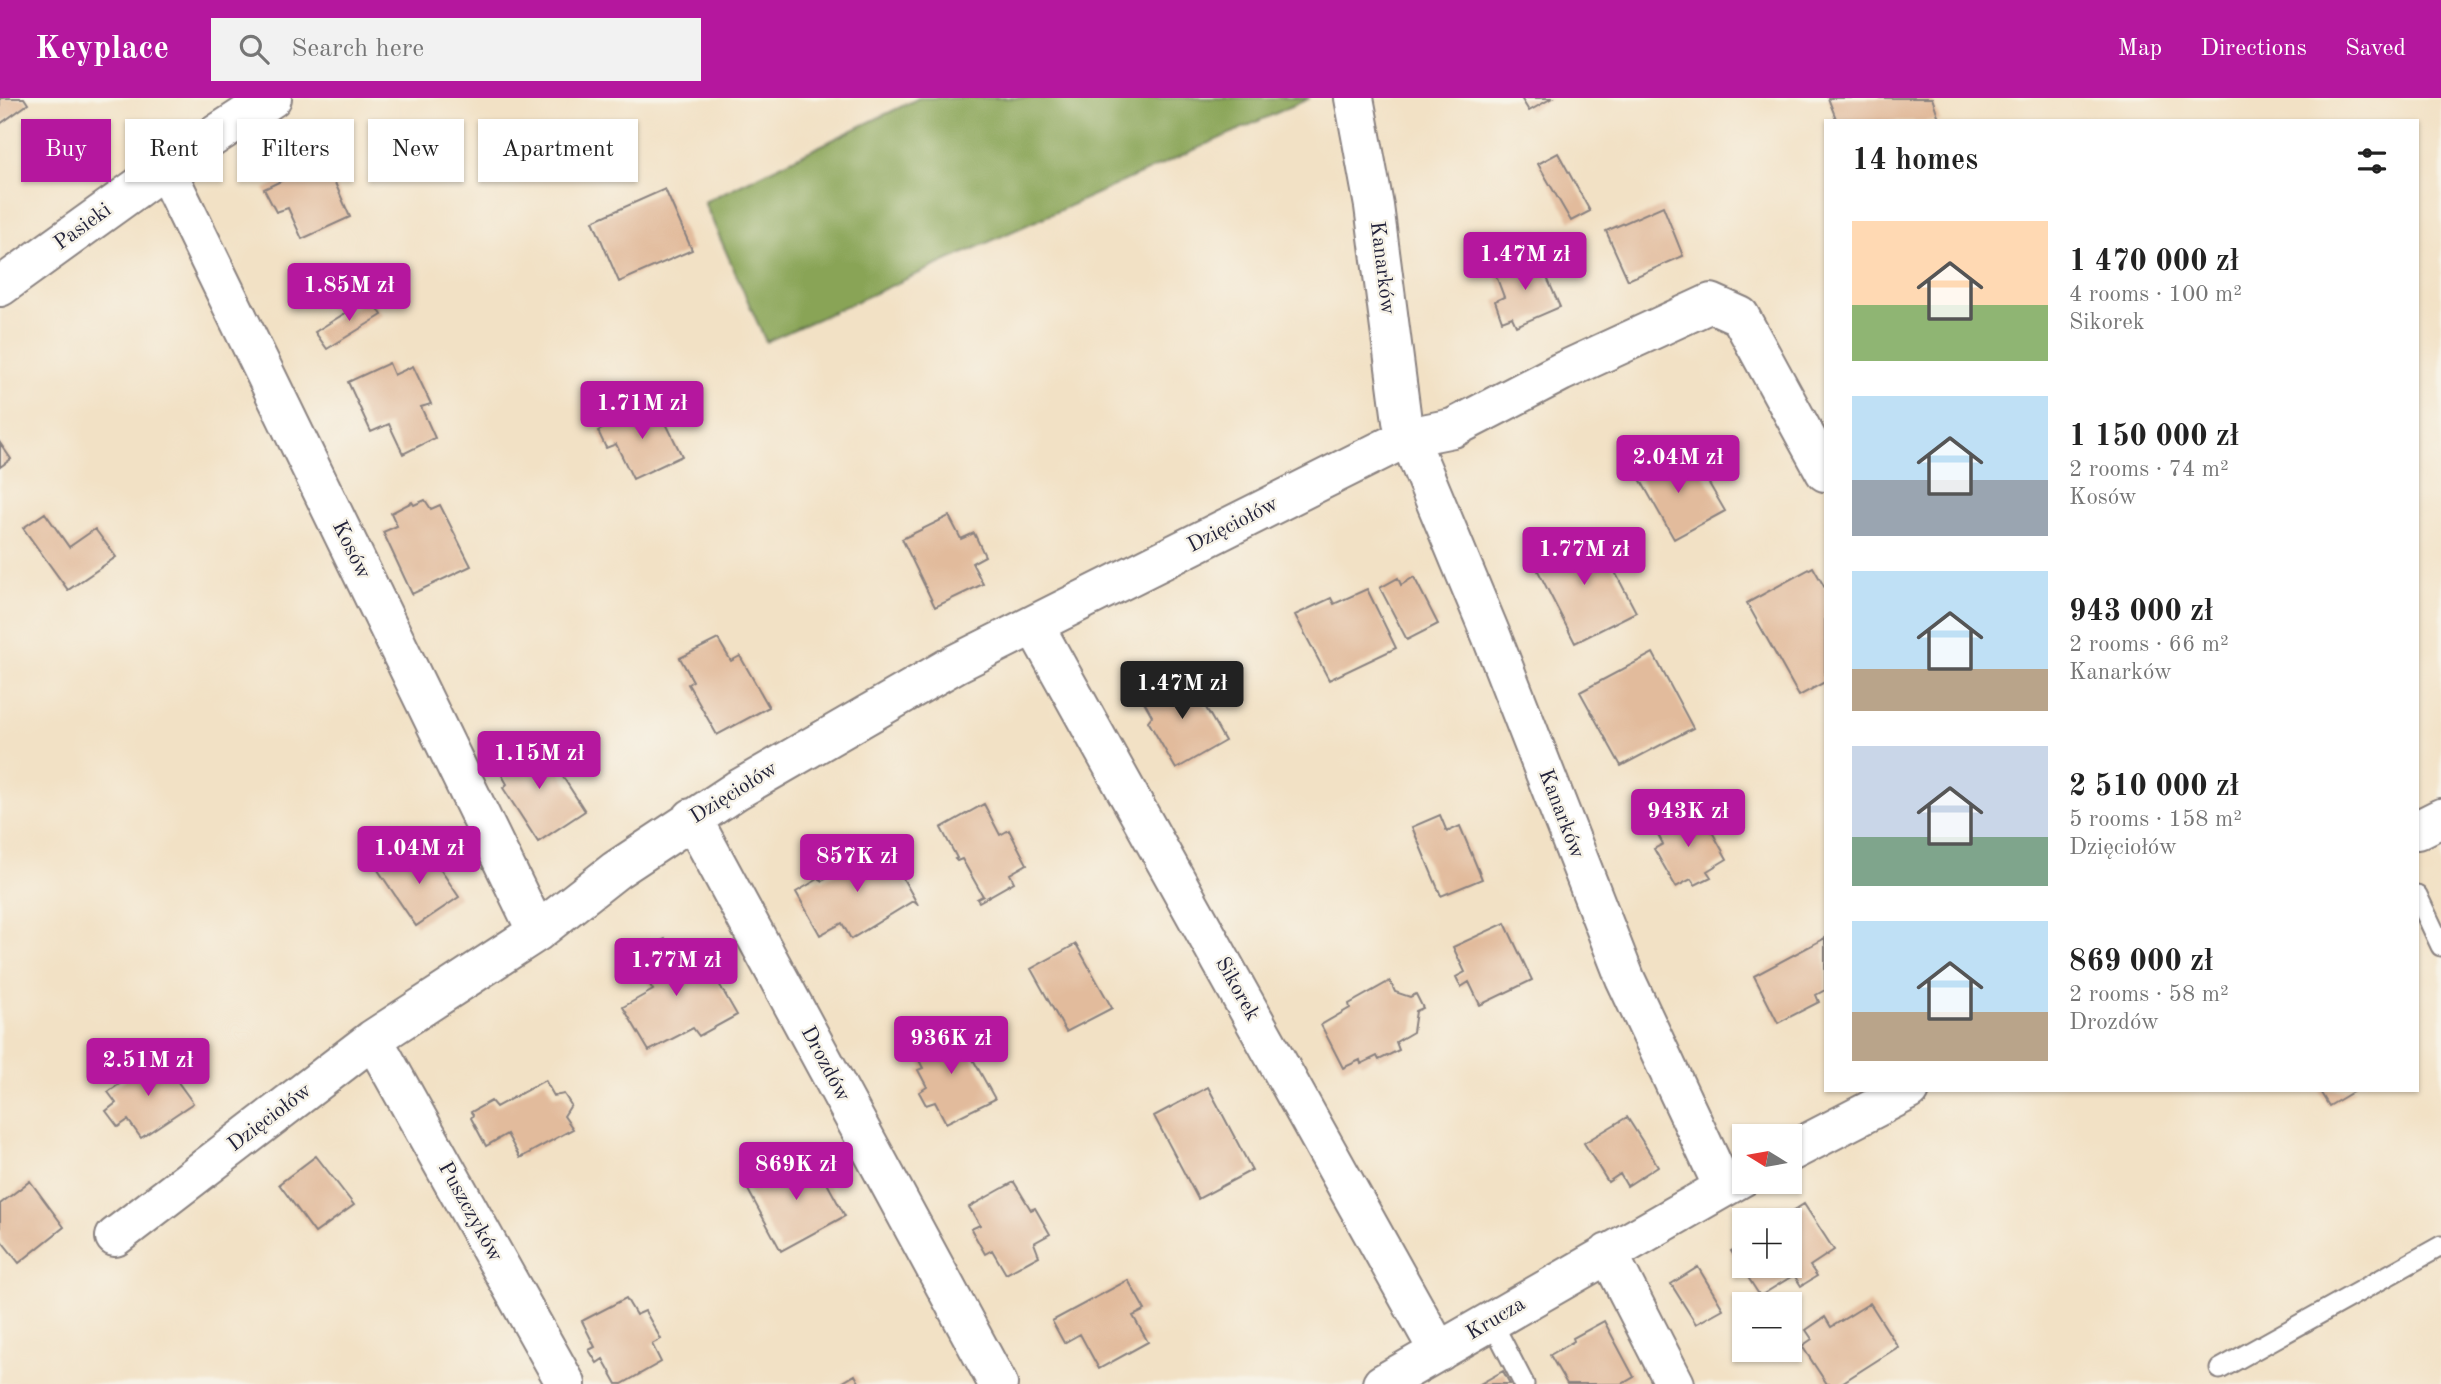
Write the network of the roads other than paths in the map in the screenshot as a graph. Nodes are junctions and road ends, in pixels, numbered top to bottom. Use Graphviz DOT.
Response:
graph roads {
  1 [pos="272,98"];
  2 [pos="1354,98"];
  3 [pos="223,130"];
  4 [pos="146,182"];
  5 [pos="172,182"];
  6 [pos="0,287"];
  7 [pos="1408,437"];
  8 [pos="1824,470"];
  9 [pos="1034,625"];
  10 [pos="692,818"];
  11 [pos="2441,818"];
  12 [pos="2419,829"];
  13 [pos="2419,899"];
  14 [pos="537,932"];
  15 [pos="2441,946"];
  16 [pos="373,1039"];
  17 [pos="1906,1092"];
  18 [pos="1802,1146"];
  19 [pos="1732,1177"];
  20 [pos="1732,1182"];
  21 [pos="115,1237"];
  22 [pos="2441,1246"];
  23 [pos="1608,1253"];
  24 [pos="1492,1322"];
  25 [pos="1439,1352"];
  26 [pos="2220,1368"];
  27 [pos="566,1384"];
  28 [pos="998,1384"];
  29 [pos="1382,1384"];
  30 [pos="1524,1384"];
  31 [pos="1675,1384"];
  1 -- 3 [label="street, Pasieki"];
  2 -- 7 [label="street, Kanarków"];
  4 -- 6 [label="street, Pasieki"];
  5 -- 14 [label="street, Kosów"];
  7 -- 8 [label="street"];
  7 -- 9 [label="street, Dzięciołów"];
  7 -- 19 [label="street, Kanarków"];
  9 -- 10 [label="street, Dzięciołów"];
  9 -- 25 [label="street, Sikorek"];
  10 -- 14 [label="street, Dzięciołów"];
  10 -- 28 [label="street, Drozdów"];
  11 -- 12 [label="street"];
  13 -- 15 [label="lane"];
  14 -- 16 [label="street, Dzięciołów"];
  16 -- 21 [label="street, Dzięciołów"];
  16 -- 27 [label="street, Puszczyków"];
  17 -- 18 [label="street"];
  20 -- 23 [label="street, Krucza"];
  22 -- 26 [label="lane"];
  23 -- 24 [label="street, Krucza"];
  23 -- 31 [label="street"];
  24 -- 25 [label="street, Krucza"];
  24 -- 30 [label="lane"];
  25 -- 29 [label="street, Krucza"];
}
